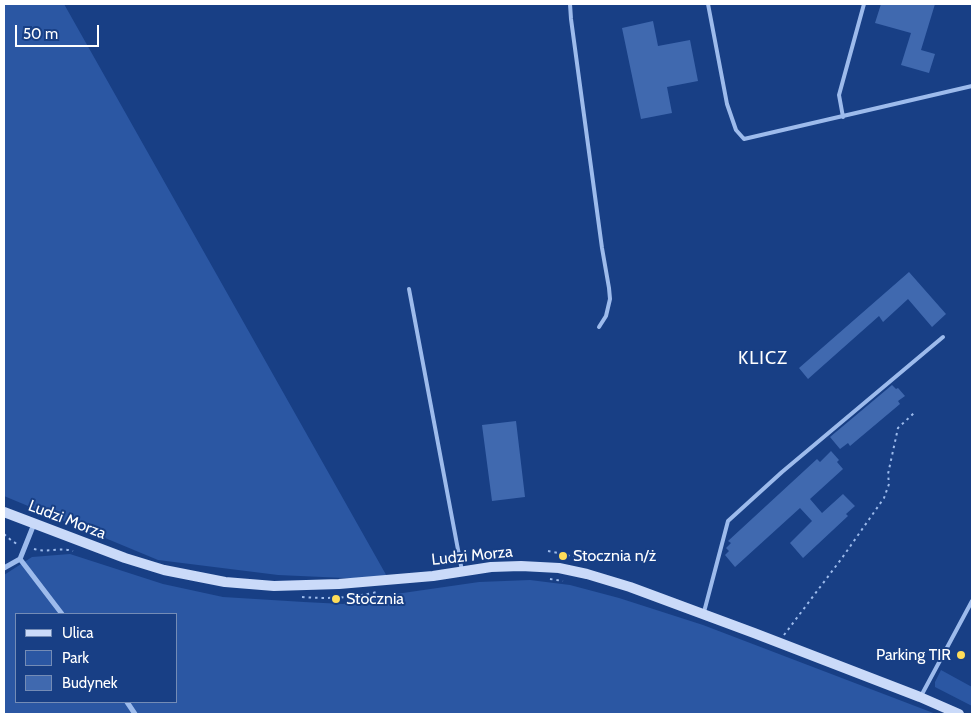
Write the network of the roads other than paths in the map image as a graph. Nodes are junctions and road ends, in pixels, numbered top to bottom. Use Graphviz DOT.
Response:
graph roads {
  1 [pos="570,4"];
  2 [pos="708,4"];
  3 [pos="864,4"];
  4 [pos="972,86"];
  5 [pos="843,117"];
  6 [pos="408,289"];
  7 [pos="599,327"];
  8 [pos="943,336"];
  9 [pos="4,512"];
  10 [pos="34,524"];
  11 [pos="20,560"];
  12 [pos="4,568"];
  13 [pos="462,571"];
  14 [pos="972,601"];
  15 [pos="61,613"];
  16 [pos="703,615"];
  17 [pos="920,697"];
  18 [pos="128,703"];
  19 [pos="135,714"];
  20 [pos="959,714"];
  1 -- 7 [label="lane"];
  2 -- 5 [label="lane"];
  3 -- 5 [label="lane"];
  4 -- 5 [label="lane"];
  6 -- 13 [label="lane"];
  8 -- 16 [label="lane"];
  9 -- 10 [label="street, Ludzi Morza"];
  10 -- 11 [label="street"];
  10 -- 13 [label="street, Ludzi Morza"];
  11 -- 12 [label="street"];
  11 -- 15 [label="street"];
  13 -- 16 [label="street, Ludzi Morza"];
  14 -- 17 [label="lane"];
  16 -- 17 [label="street, Ludzi Morza"];
  17 -- 20 [label="street, Ludzi Morza"];
  18 -- 19 [label="street"];
}
